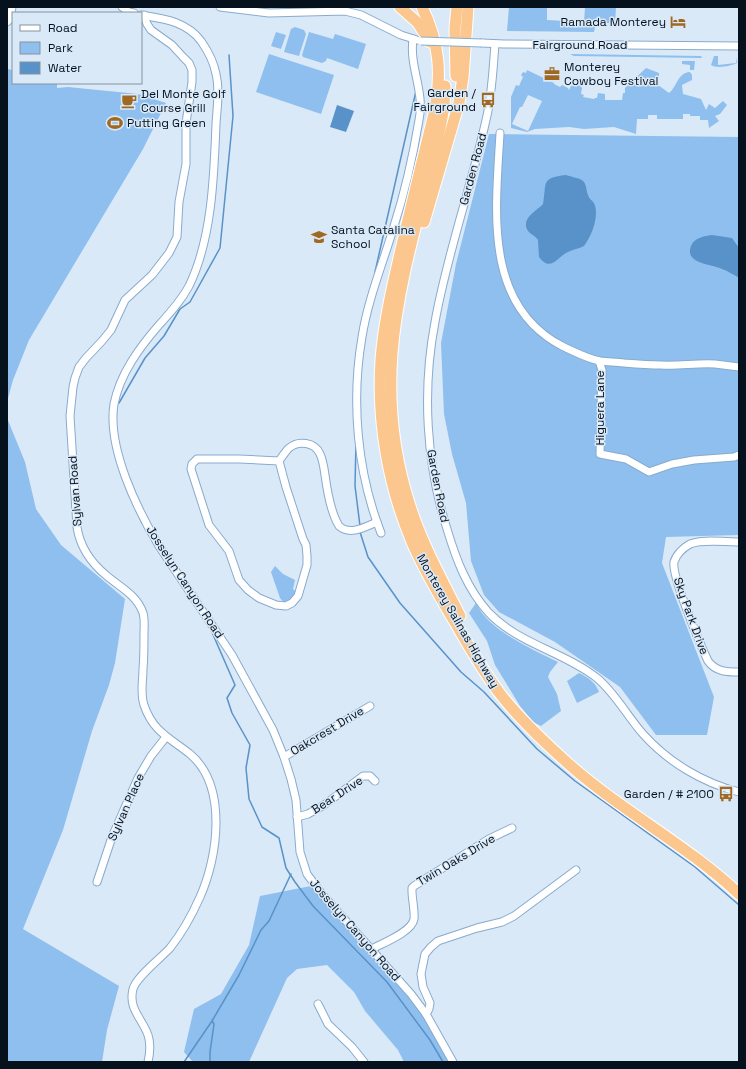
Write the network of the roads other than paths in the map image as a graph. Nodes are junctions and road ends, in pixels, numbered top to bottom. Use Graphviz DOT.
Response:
graph roads {
  1 [pos="12,7"];
  2 [pos="220,7"];
  3 [pos="400,7"];
  4 [pos="422,7"];
  5 [pos="428,7"];
  6 [pos="457,7"];
  7 [pos="468,7"];
  8 [pos="142,15"];
  9 [pos="7,22"];
  10 [pos="413,39"];
  11 [pos="496,44"];
  12 [pos="739,46"];
  13 [pos="436,104"];
  14 [pos="500,133"];
  15 [pos="444,155"];
  16 [pos="398,309"];
  17 [pos="599,361"];
  18 [pos="739,367"];
  19 [pos="739,455"];
  20 [pos="280,461"];
  21 [pos="377,522"];
  22 [pos="381,533"];
  23 [pos="739,542"];
  24 [pos="739,672"];
  25 [pos="370,706"];
  26 [pos="532,729"];
  27 [pos="166,737"];
  28 [pos="284,757"];
  29 [pos="375,781"];
  30 [pos="739,792"];
  31 [pos="297,817"];
  32 [pos="512,828"];
  33 [pos="576,870"];
  34 [pos="97,882"];
  35 [pos="739,894"];
  36 [pos="372,949"];
  37 [pos="318,1004"];
  38 [pos="426,1014"];
  39 [pos="148,1062"];
  40 [pos="364,1062"];
  41 [pos="453,1062"];
  1 -- 9 [label="street"];
  2 -- 10 [label="street, Fairground Road"];
  3 -- 13 [label="highway"];
  4 -- 13 [label="highway"];
  5 -- 16 [label="highway"];
  6 -- 15 [label="highway"];
  7 -- 15 [label="highway"];
  8 -- 27 [label="street, Sylvan Road"];
  8 -- 28 [label="street, Josselyn Canyon Road"];
  10 -- 11 [label="street, Fairground Road, bridge"];
  10 -- 21 [label="street"];
  11 -- 12 [label="street, Fairground Road"];
  11 -- 30 [label="street, Garden Road"];
  13 -- 26 [label="highway, Monterey Salinas Highway"];
  14 -- 17 [label="street"];
  15 -- 16 [label="highway"];
  16 -- 26 [label="highway, Monterey Salinas Highway"];
  17 -- 18 [label="street"];
  17 -- 19 [label="street, Higuera Lane"];
  20 -- 20 [label="street"];
  20 -- 21 [label="street"];
  21 -- 22 [label="street"];
  23 -- 24 [label="street, Sky Park Drive"];
  25 -- 28 [label="street, Oakcrest Drive"];
  26 -- 35 [label="highway, Monterey Salinas Highway"];
  27 -- 34 [label="street, Sylvan Place"];
  27 -- 39 [label="street, Sylvan Road"];
  28 -- 31 [label="street, Josselyn Canyon Road"];
  29 -- 31 [label="street, Bear Drive"];
  31 -- 36 [label="street, Josselyn Canyon Road"];
  32 -- 36 [label="street, Twin Oaks Drive"];
  33 -- 38 [label="street"];
  36 -- 38 [label="street, Josselyn Canyon Road"];
  37 -- 40 [label="street"];
  38 -- 41 [label="street, Josselyn Canyon Road"];
}
